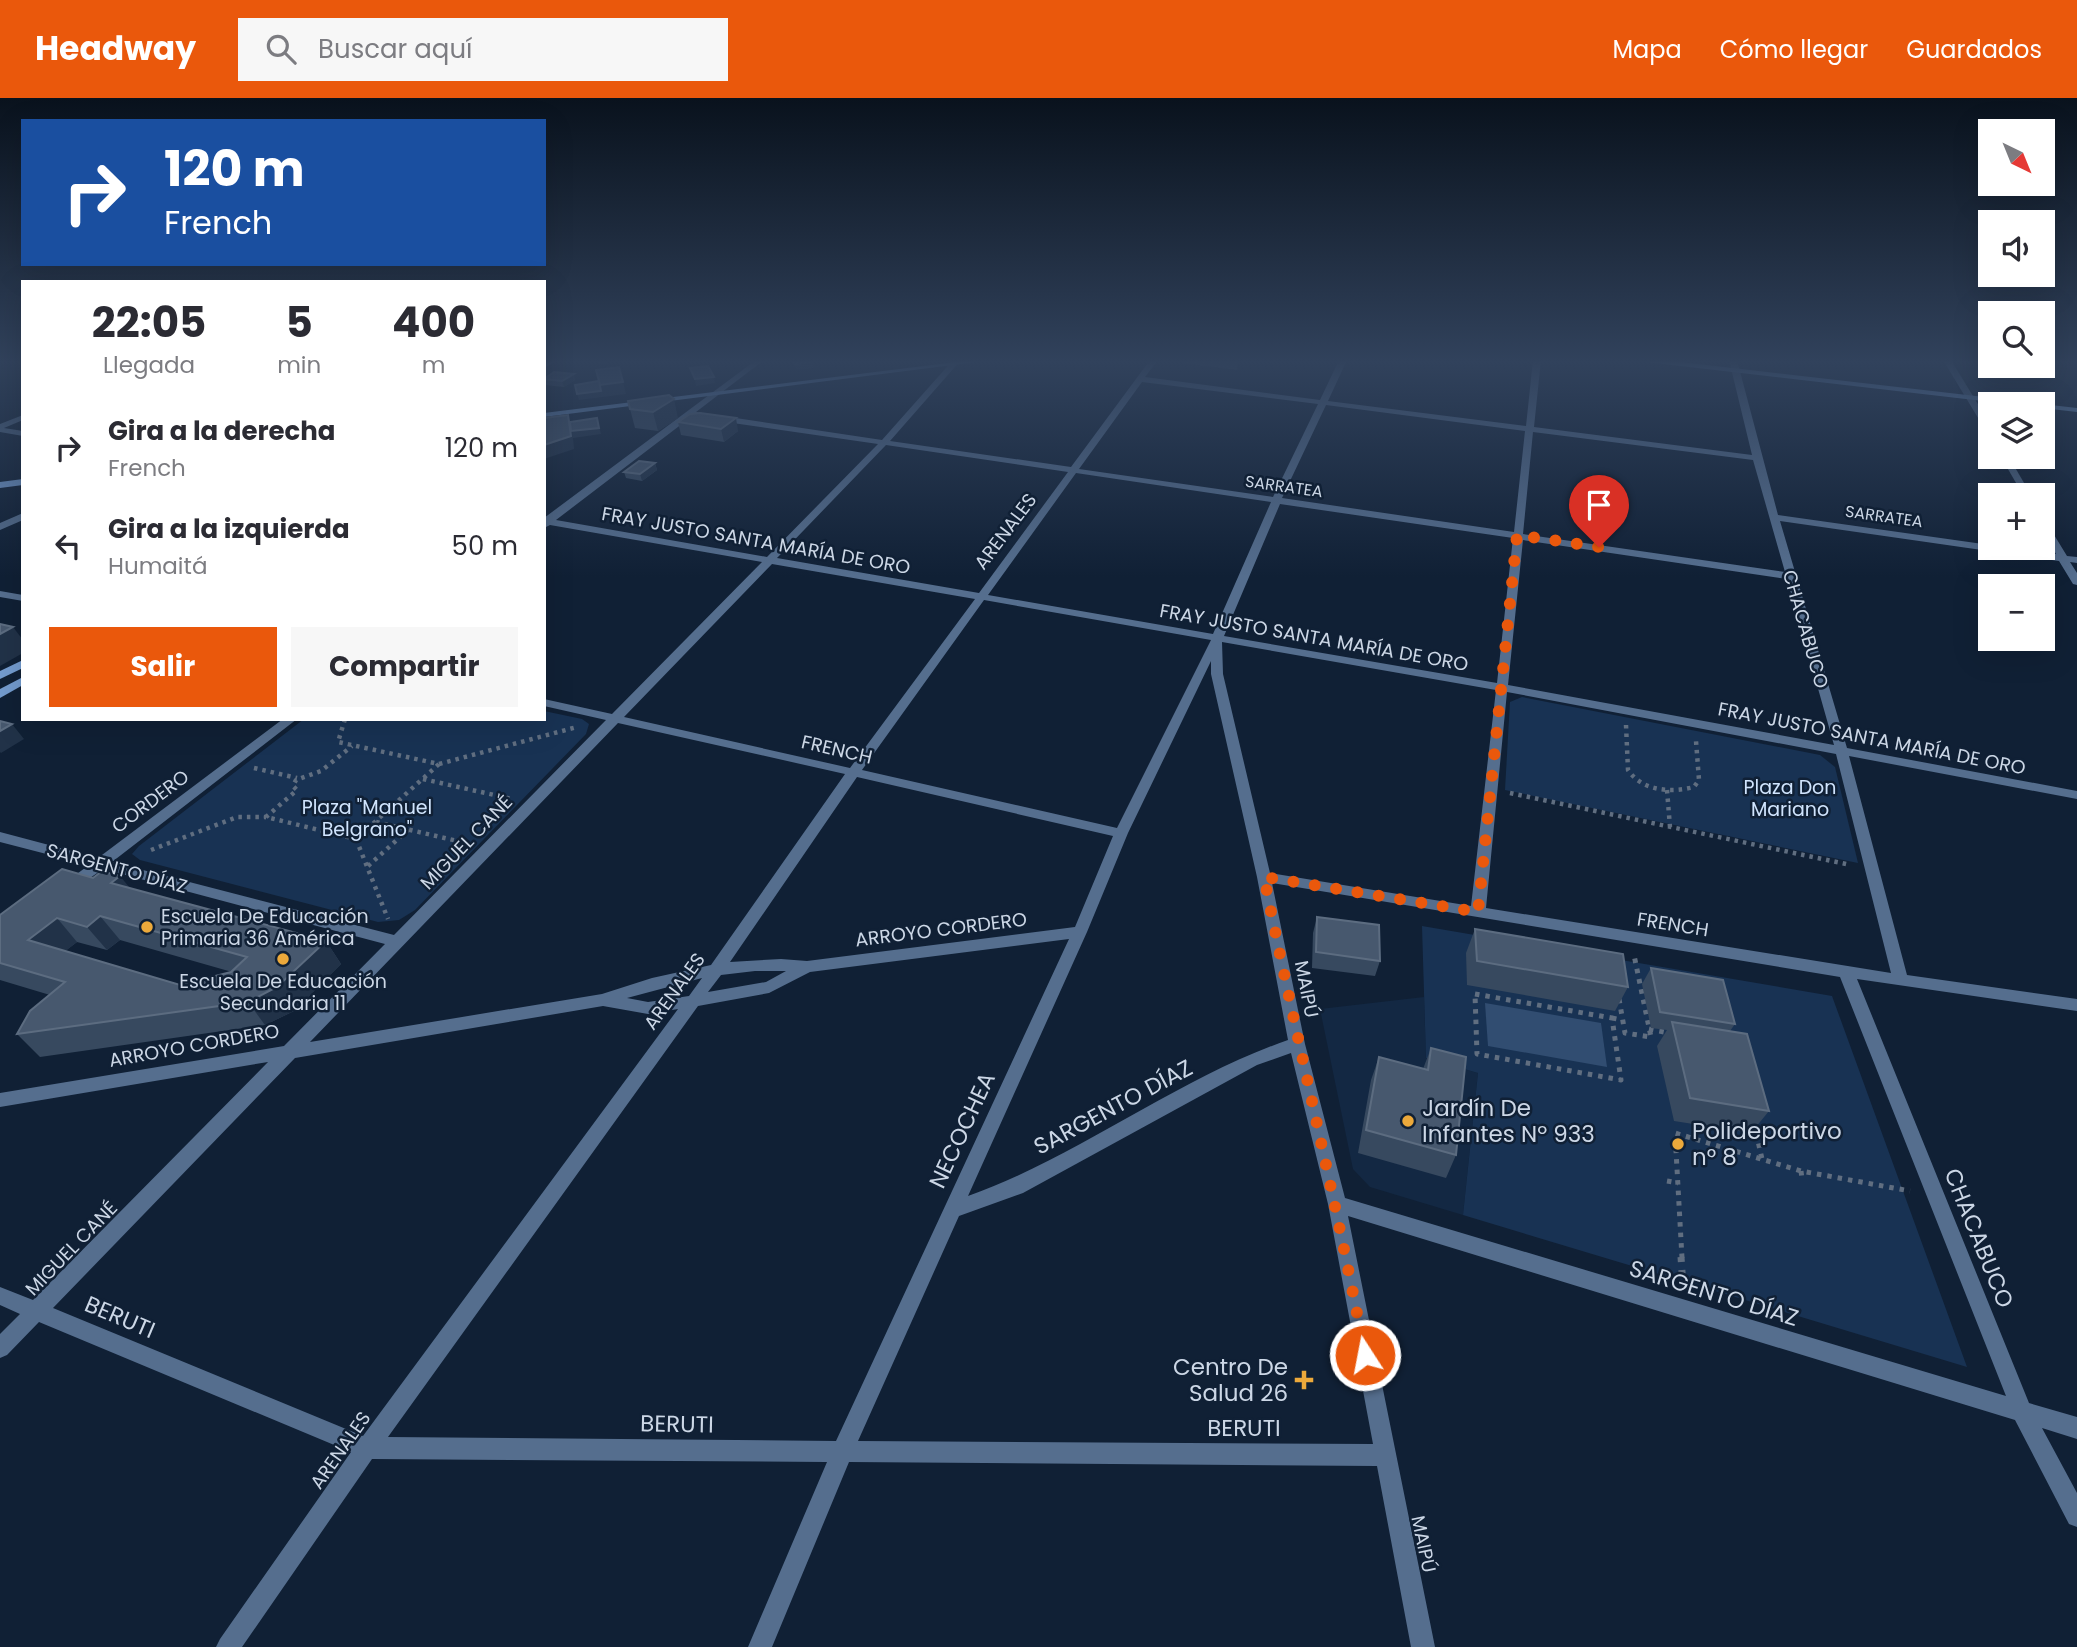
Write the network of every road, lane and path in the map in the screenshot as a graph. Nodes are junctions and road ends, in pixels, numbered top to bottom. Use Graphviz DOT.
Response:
graph roads {
  1 [pos="666,432"];
  2 [pos="812,432"];
  3 [pos="893,432"];
  4 [pos="1102,432"];
  5 [pos="1309,432"];
  6 [pos="1528,432"];
  7 [pos="1561,432"];
  8 [pos="1751,432"];
  9 [pos="884,443"];
  10 [pos="1757,458"];
  11 [pos="1076,470"];
  12 [pos="21,482"];
  13 [pos="0,485"];
  14 [pos="1276,500"];
  15 [pos="21,517"];
  16 [pos="1774,517"];
  17 [pos="546,522"];
  18 [pos="0,527"];
  19 [pos="1517,535"];
  20 [pos="2055,544"];
  21 [pos="1978,546"];
  22 [pos="2055,557"];
  23 [pos="2063,558"];
  24 [pos="768,560"];
  25 [pos="2077,560"];
  26 [pos="1790,576"];
  27 [pos="2077,582"];
  28 [pos="0,594"];
  29 [pos="983,596"];
  30 [pos="21,598"];
  31 [pos="1217,638"];
  32 [pos="21,664"];
  33 [pos="0,676"];
  34 [pos="21,681"];
  35 [pos="1501,687"];
  36 [pos="0,694"];
  37 [pos="546,702"];
  38 [pos="1626,710"];
  39 [pos="614,717"];
  40 [pos="288,721"];
  41 [pos="344,721"];
  42 [pos="1694,723"];
  43 [pos="352,746"];
  44 [pos="1841,750"];
  45 [pos="232,764"];
  46 [pos="439,764"];
  47 [pos="853,773"];
  48 [pos="298,778"];
  49 [pos="423,779"];
  50 [pos="1490,789"];
  51 [pos="1667,790"];
  52 [pos="2077,794"];
  53 [pos="530,803"];
  54 [pos="265,817"];
  55 [pos="375,821"];
  56 [pos="1670,827"];
  57 [pos="409,830"];
  58 [pos="1121,833"];
  59 [pos="0,838"];
  60 [pos="356,839"];
  61 [pos="486,848"];
  62 [pos="147,850"];
  63 [pos="100,864"];
  64 [pos="368,866"];
  65 [pos="1872,870"];
  66 [pos="1264,877"];
  67 [pos="56,898"];
  68 [pos="1478,912"];
  69 [pos="1080,932"];
  70 [pos="1631,937"];
  71 [pos="396,941"];
  72 [pos="807,967"];
  73 [pos="716,970"];
  74 [pos="1846,972"];
  75 [pos="1901,980"];
  76 [pos="1618,995"];
  77 [pos="603,1000"];
  78 [pos="693,1002"];
  79 [pos="2077,1005"];
  80 [pos="1612,1018"];
  81 [pos="1622,1020"];
  82 [pos="1649,1029"];
  83 [pos="1673,1033"];
  84 [pos="1297,1044"];
  85 [pos="290,1050"];
  86 [pos="0,1100"];
  87 [pos="1753,1121"];
  88 [pos="1763,1160"];
  89 [pos="1801,1171"];
  90 [pos="1802,1179"];
  91 [pos="1667,1181"];
  92 [pos="1678,1183"];
  93 [pos="1935,1196"];
  94 [pos="1337,1204"];
  95 [pos="951,1211"];
  96 [pos="0,1296"];
  97 [pos="1684,1309"];
  98 [pos="37,1311"];
  99 [pos="0,1348"];
  100 [pos="2022,1411"];
  101 [pos="2077,1428"];
  102 [pos="367,1448"];
  103 [pos="842,1452"];
  104 [pos="1384,1455"];
  105 [pos="2077,1516"];
  106 [pos="228,1647"];
  107 [pos="760,1647"];
  108 [pos="1423,1647"];
  1 -- 17 [label="street"];
  2 -- 9 [label="street, SARRATEA"];
  3 -- 9 [label="street, MIGUEL CANÉ"];
  4 -- 11 [label="street, ARENALES"];
  5 -- 14 [label="street, MAIPÚ"];
  6 -- 19 [label="street"];
  7 -- 10 [label="street"];
  8 -- 10 [label="street, CHACABUCO"];
  9 -- 11 [label="street, SARRATEA"];
  9 -- 24 [label="street, MIGUEL CANÉ"];
  10 -- 16 [label="street, CHACABUCO"];
  11 -- 14 [label="street, SARRATEA"];
  11 -- 29 [label="street, ARENALES"];
  12 -- 13 [label="main road"];
  14 -- 19 [label="street, SARRATEA"];
  14 -- 31 [label="street, MAIPÚ"];
  15 -- 18 [label="street"];
  16 -- 21 [label="street, SARRATEA"];
  16 -- 26 [label="street, CHACABUCO"];
  17 -- 24 [label="street, FRAY JUSTO SANTA MARÍA DE ORO"];
  19 -- 26 [label="street, SARRATEA"];
  19 -- 35 [label="street"];
  20 -- 23 [label="street"];
  22 -- 23 [label="street, SARRATEA"];
  23 -- 25 [label="street, SARRATEA"];
  23 -- 27 [label="street"];
  24 -- 29 [label="street, FRAY JUSTO SANTA MARÍA DE ORO"];
  24 -- 39 [label="street, MIGUEL CANÉ"];
  26 -- 44 [label="street, CHACABUCO"];
  28 -- 30 [label="street"];
  29 -- 31 [label="street, FRAY JUSTO SANTA MARÍA DE ORO"];
  29 -- 47 [label="street, ARENALES"];
  31 -- 35 [label="street, FRAY JUSTO SANTA MARÍA DE ORO"];
  31 -- 58 [label="street, NECOCHEA"];
  31 -- 66 [label="street, MAIPÚ"];
  32 -- 33 [label="main road"];
  34 -- 36 [label="main road"];
  35 -- 38 [label="street, FRAY JUSTO SANTA MARÍA DE ORO"];
  35 -- 50 [label="street"];
  37 -- 39 [label="street, FRENCH"];
  38 -- 42 [label="street, FRAY JUSTO SANTA MARÍA DE ORO"];
  38 -- 51 [label="path"];
  39 -- 46 [label="path"];
  39 -- 47 [label="street, FRENCH"];
  39 -- 53 [label="street, MIGUEL CANÉ"];
  40 -- 45 [label="street, CORDERO"];
  41 -- 43 [label="path"];
  42 -- 44 [label="street, FRAY JUSTO SANTA MARÍA DE ORO"];
  42 -- 51 [label="path"];
  43 -- 46 [label="path"];
  43 -- 48 [label="path"];
  44 -- 52 [label="street, FRAY JUSTO SANTA MARÍA DE ORO"];
  44 -- 65 [label="street, CHACABUCO"];
  45 -- 48 [label="path"];
  45 -- 63 [label="street, CORDERO"];
  46 -- 49 [label="path"];
  47 -- 58 [label="street, FRENCH"];
  47 -- 73 [label="street, ARENALES"];
  48 -- 54 [label="path"];
  49 -- 53 [label="path"];
  49 -- 55 [label="path"];
  50 -- 56 [label="path"];
  50 -- 68 [label="street"];
  51 -- 56 [label="path"];
  53 -- 61 [label="street, MIGUEL CANÉ"];
  54 -- 60 [label="path"];
  54 -- 62 [label="path"];
  55 -- 57 [label="path"];
  55 -- 60 [label="path"];
  56 -- 65 [label="path"];
  57 -- 61 [label="path"];
  57 -- 64 [label="path"];
  58 -- 69 [label="street, NECOCHEA"];
  59 -- 63 [label="street, SARGENTO DÍAZ"];
  60 -- 64 [label="path"];
  61 -- 71 [label="street, MIGUEL CANÉ"];
  63 -- 67 [label="street, CORDERO"];
  63 -- 71 [label="street, SARGENTO DÍAZ"];
  64 -- 71 [label="path"];
  65 -- 75 [label="street, CHACABUCO"];
  66 -- 68 [label="street, FRENCH"];
  66 -- 84 [label="street, MAIPÚ"];
  68 -- 70 [label="street, FRENCH"];
  69 -- 72 [label="street, ARROYO CORDERO"];
  69 -- 95 [label="street, NECOCHEA"];
  70 -- 74 [label="street, FRENCH"];
  70 -- 82 [label="path"];
  71 -- 85 [label="street, MIGUEL CANÉ"];
  72 -- 73 [label="street, ARROYO CORDERO"];
  72 -- 78 [label="street, ARROYO CORDERO"];
  73 -- 77 [label="street, ARROYO CORDERO"];
  73 -- 78 [label="street, ARENALES"];
  74 -- 75 [label="street, FRENCH"];
  74 -- 93 [label="street, CHACABUCO"];
  75 -- 79 [label="street, FRENCH"];
  76 -- 81 [label="path"];
  77 -- 78 [label="street, ARROYO CORDERO"];
  77 -- 85 [label="street, ARROYO CORDERO"];
  78 -- 102 [label="street, ARENALES"];
  80 -- 80 [label="path"];
  80 -- 81 [label="path"];
  81 -- 82 [label="path"];
  82 -- 83 [label="path"];
  84 -- 94 [label="street, MAIPÚ"];
  84 -- 95 [label="street, SARGENTO DÍAZ"];
  85 -- 86 [label="street, ARROYO CORDERO"];
  85 -- 98 [label="street, MIGUEL CANÉ"];
  87 -- 88 [label="path"];
  88 -- 89 [label="path"];
  88 -- 92 [label="path"];
  89 -- 90 [label="path"];
  89 -- 93 [label="path"];
  91 -- 92 [label="path"];
  92 -- 97 [label="path"];
  93 -- 100 [label="street, CHACABUCO"];
  94 -- 97 [label="street, SARGENTO DÍAZ"];
  94 -- 104 [label="street, MAIPÚ"];
  95 -- 103 [label="street, NECOCHEA"];
  96 -- 98 [label="street, BERUTI"];
  97 -- 100 [label="street, SARGENTO DÍAZ"];
  98 -- 99 [label="street, MIGUEL CANÉ"];
  98 -- 102 [label="street, BERUTI"];
  100 -- 101 [label="street, SARGENTO DÍAZ"];
  100 -- 105 [label="street, CHACABUCO"];
  102 -- 103 [label="street, BERUTI"];
  102 -- 106 [label="street, ARENALES"];
  103 -- 104 [label="street, BERUTI"];
  103 -- 107 [label="street, NECOCHEA"];
  104 -- 108 [label="street, MAIPÚ"];
}
